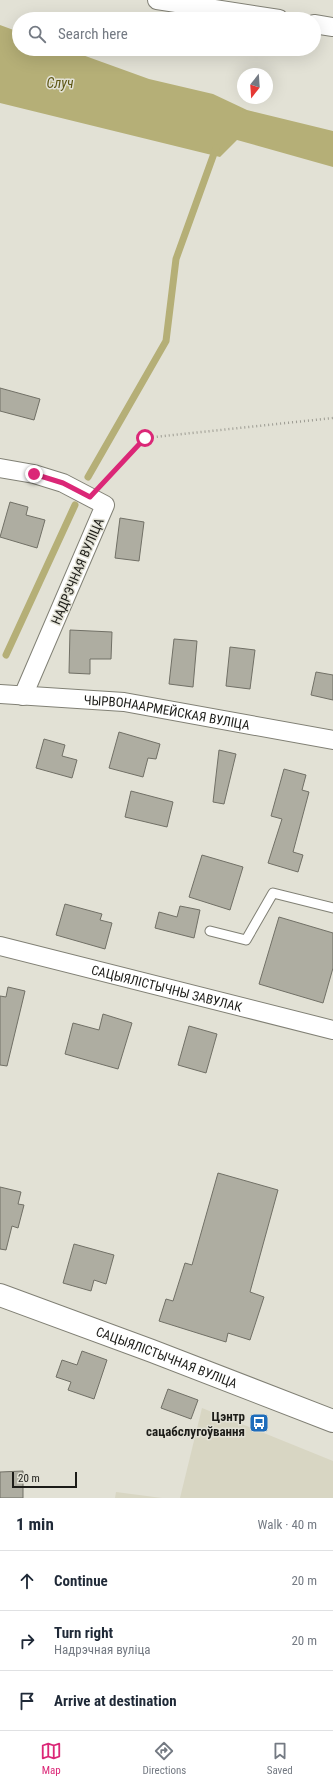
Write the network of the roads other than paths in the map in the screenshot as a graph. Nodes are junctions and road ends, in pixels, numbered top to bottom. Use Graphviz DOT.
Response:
graph roads {
  1 [pos="156,0"];
  2 [pos="234,12"];
  3 [pos="321,25"];
  4 [pos="333,27"];
  5 [pos="0,468"];
  6 [pos="0,694"];
  7 [pos="23,696"];
  8 [pos="333,740"];
  9 [pos="333,908"];
  10 [pos="210,931"];
  11 [pos="0,946"];
  12 [pos="333,1030"];
  13 [pos="0,1295"];
  14 [pos="333,1421"];
  1 -- 2 [label="street"];
  3 -- 4 [label="street"];
  5 -- 7 [label="street, НАДРЭЧНАЯ ВУЛІЦА"];
  6 -- 7 [label="street, ЧЫРВОНААРМЕЙСКАЯ ВУЛІЦА"];
  7 -- 8 [label="street, ЧЫРВОНААРМЕЙСКАЯ ВУЛІЦА"];
  9 -- 10 [label="lane"];
  11 -- 12 [label="street, САЦЫЯЛІСТЫЧНЫ ЗАВУЛАК"];
  13 -- 14 [label="main road, САЦЫЯЛІСТЫЧНАЯ ВУЛІЦА"];
}
